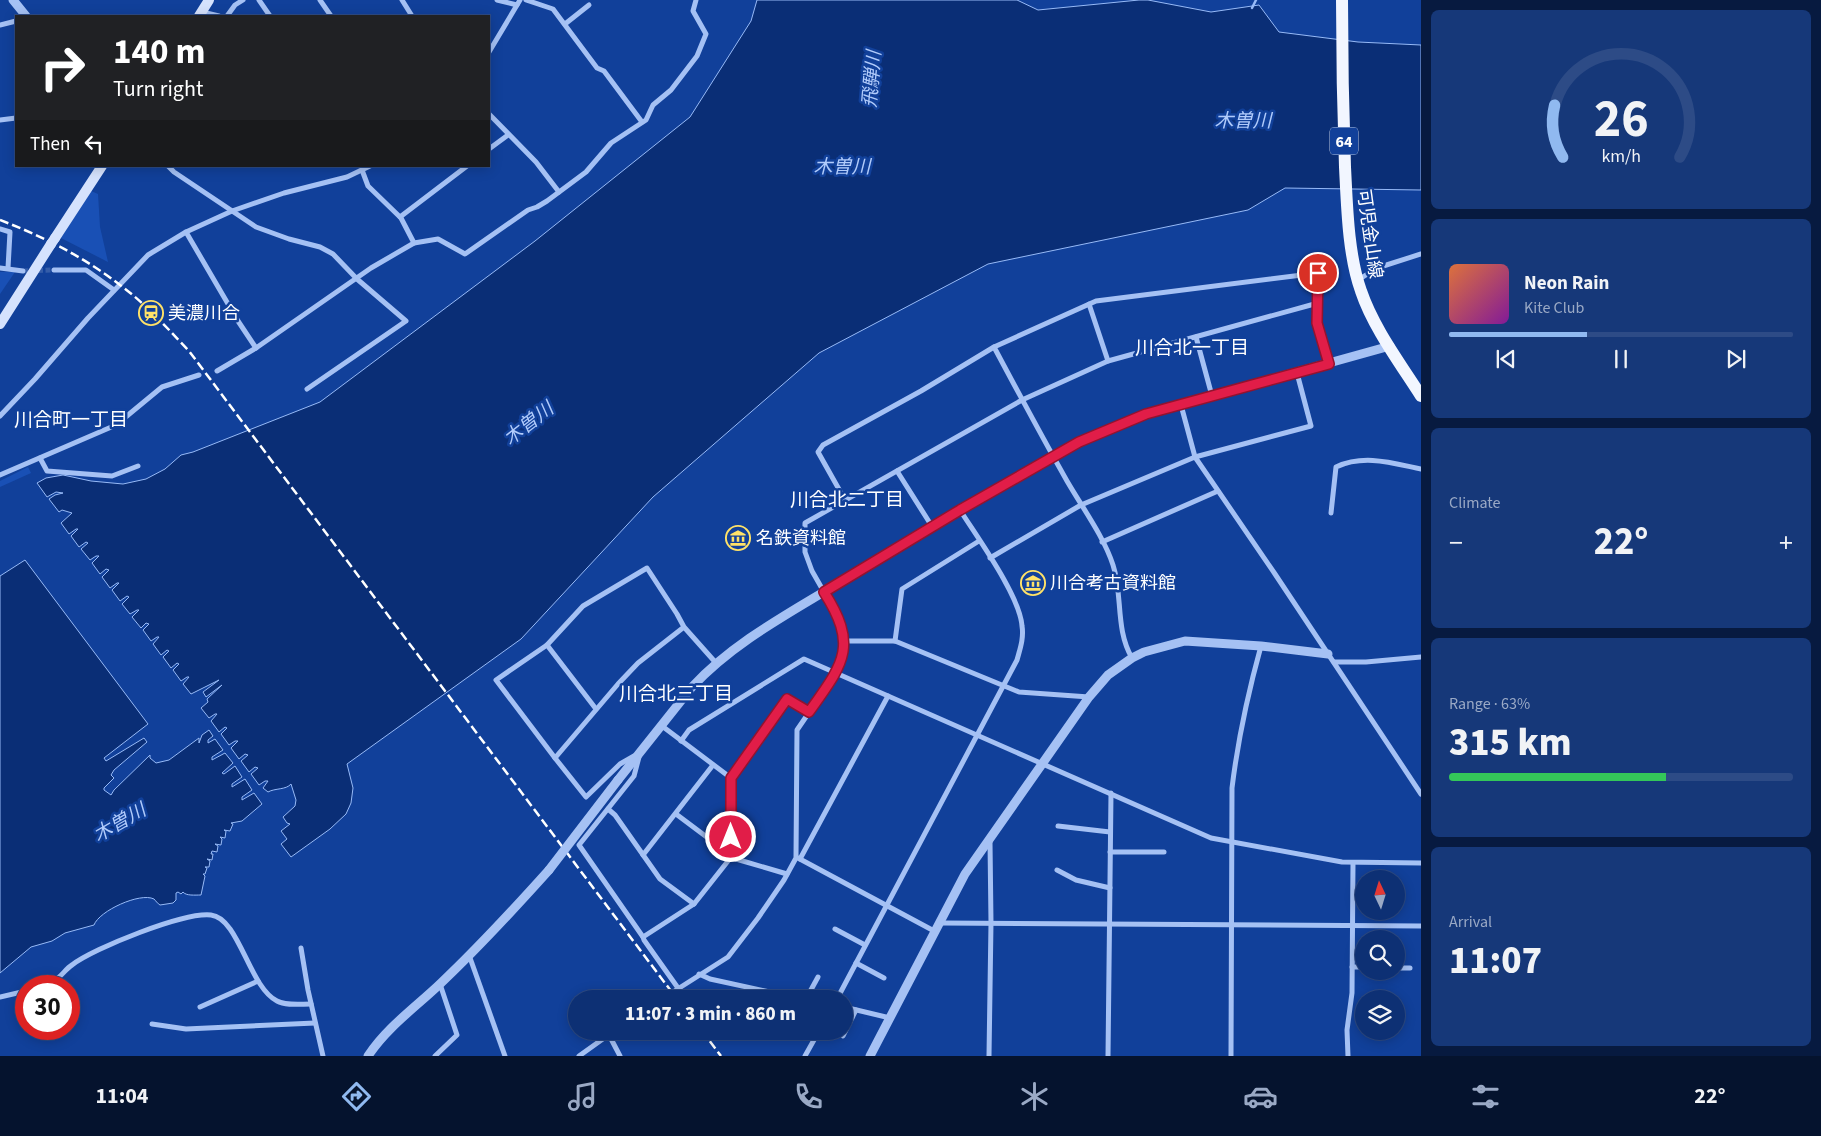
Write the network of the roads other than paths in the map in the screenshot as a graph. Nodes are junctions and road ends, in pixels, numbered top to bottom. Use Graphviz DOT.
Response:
graph roads {
  1 [pos="13,0"];
  2 [pos="209,0"];
  3 [pos="243,0"];
  4 [pos="259,0"];
  5 [pos="320,0"];
  6 [pos="402,0"];
  7 [pos="496,0"];
  8 [pos="526,0"];
  9 [pos="696,0"];
  10 [pos="1342,0"];
  11 [pos="519,2"];
  12 [pos="590,5"];
  13 [pos="200,14"];
  14 [pos="25,15"];
  15 [pos="228,15"];
  16 [pos="269,15"];
  17 [pos="330,15"];
  18 [pos="411,15"];
  19 [pos="15,21"];
  20 [pos="564,24"];
  21 [pos="0,25"];
  22 [pos="490,50"];
  23 [pos="490,115"];
  24 [pos="15,118"];
  25 [pos="0,120"];
  26 [pos="642,122"];
  27 [pos="508,134"];
  28 [pos="490,149"];
  29 [pos="101,167"];
  30 [pos="169,167"];
  31 [pos="466,167"];
  32 [pos="360,169"];
  33 [pos="559,192"];
  34 [pos="232,211"];
  35 [pos="400,217"];
  36 [pos="0,229"];
  37 [pos="186,232"];
  38 [pos="414,243"];
  39 [pos="1421,254"];
  40 [pos="0,268"];
  41 [pos="8,268"];
  42 [pos="54,270"];
  43 [pos="23,271"];
  44 [pos="357,279"];
  45 [pos="1357,281"];
  46 [pos="114,290"];
  47 [pos="1318,303"];
  48 [pos="1089,304"];
  49 [pos="0,324"];
  50 [pos="1196,337"];
  51 [pos="1390,346"];
  52 [pos="994,347"];
  53 [pos="256,348"];
  54 [pos="1108,361"];
  55 [pos="1329,364"];
  56 [pos="217,371"];
  57 [pos="1297,373"];
  58 [pos="199,375"];
  59 [pos="307,389"];
  60 [pos="1212,396"];
  61 [pos="1421,396"];
  62 [pos="1022,400"];
  63 [pos="1181,405"];
  64 [pos="0,416"];
  65 [pos="1053,456"];
  66 [pos="1195,457"];
  67 [pos="40,458"];
  68 [pos="138,466"];
  69 [pos="1421,469"];
  70 [pos="897,471"];
  71 [pos="0,474"];
  72 [pos="1218,491"];
  73 [pos="845,500"];
  74 [pos="1081,505"];
  75 [pos="960,510"];
  76 [pos="1331,513"];
  77 [pos="933,528"];
  78 [pos="979,541"];
  79 [pos="1102,542"];
  80 [pos="990,558"];
  81 [pos="824,592"];
  82 [pos="684,627"];
  83 [pos="844,641"];
  84 [pos="895,641"];
  85 [pos="548,644"];
  86 [pos="1261,646"];
  87 [pos="1421,657"];
  88 [pos="1132,658"];
  89 [pos="1331,658"];
  90 [pos="716,663"];
  91 [pos="836,673"];
  92 [pos="1004,686"];
  93 [pos="888,696"];
  94 [pos="1089,697"];
  95 [pos="596,709"];
  96 [pos="809,712"];
  97 [pos="662,726"];
  98 [pos="977,735"];
  99 [pos="681,741"];
  100 [pos="639,754"];
  101 [pos="555,758"];
  102 [pos="1041,764"];
  103 [pos="713,765"];
  104 [pos="731,778"];
  105 [pos="1111,793"];
  106 [pos="1421,794"];
  107 [pos="608,809"];
  108 [pos="676,814"];
  109 [pos="1058,826"];
  110 [pos="1110,832"];
  111 [pos="990,837"];
  112 [pos="1232,841"];
  113 [pos="1110,852"];
  114 [pos="1164,852"];
  115 [pos="643,855"];
  116 [pos="731,856"];
  117 [pos="798,858"];
  118 [pos="1353,863"];
  119 [pos="1421,863"];
  120 [pos="1057,870"];
  121 [pos="787,874"];
  122 [pos="1110,888"];
  123 [pos="694,904"];
  124 [pos="886,905"];
  125 [pos="991,923"];
  126 [pos="941,924"];
  127 [pos="1110,924"];
  128 [pos="1231,925"];
  129 [pos="1352,925"];
  130 [pos="1421,926"];
  131 [pos="835,929"];
  132 [pos="936,932"];
  133 [pos="643,937"];
  134 [pos="865,945"];
  135 [pos="301,948"];
  136 [pos="469,955"];
  137 [pos="856,962"];
  138 [pos="1352,967"];
  139 [pos="1405,968"];
  140 [pos="1410,968"];
  141 [pos="699,974"];
  142 [pos="61,975"];
  143 [pos="818,977"];
  144 [pos="884,978"];
  145 [pos="258,981"];
  146 [pos="440,984"];
  147 [pos="678,988"];
  148 [pos="675,990"];
  149 [pos="761,990"];
  150 [pos="811,990"];
  151 [pos="842,990"];
  152 [pos="15,994"];
  153 [pos="0,998"];
  154 [pos="311,1004"];
  155 [pos="200,1006"];
  156 [pos="853,1009"];
  157 [pos="856,1010"];
  158 [pos="853,1016"];
  159 [pos="890,1018"];
  160 [pos="315,1023"];
  161 [pos="152,1024"];
  162 [pos="602,1040"];
  163 [pos="614,1040"];
  164 [pos="814,1040"];
  165 [pos="323,1056"];
  166 [pos="368,1056"];
  167 [pos="435,1056"];
  168 [pos="505,1056"];
  169 [pos="579,1056"];
  170 [pos="620,1056"];
  171 [pos="805,1056"];
  172 [pos="870,1056"];
  173 [pos="989,1056"];
  174 [pos="1108,1056"];
  175 [pos="1231,1056"];
  176 [pos="1348,1056"];
  1 -- 14 [label="street"];
  2 -- 13 [label="main road"];
  3 -- 15 [label="street"];
  4 -- 16 [label="street"];
  5 -- 17 [label="street"];
  6 -- 18 [label="street"];
  7 -- 11 [label="street"];
  8 -- 20 [label="street"];
  9 -- 26 [label="street"];
  10 -- 45 [label="main road, 可児金山線 / 64"];
  11 -- 22 [label="street"];
  12 -- 20 [label="street"];
  19 -- 21 [label="street"];
  20 -- 26 [label="street"];
  23 -- 27 [label="street"];
  24 -- 25 [label="street"];
  26 -- 33 [label="street"];
  27 -- 28 [label="street"];
  27 -- 33 [label="street"];
  29 -- 49 [label="main road"];
  30 -- 34 [label="street"];
  31 -- 35 [label="street"];
  32 -- 34 [label="street"];
  32 -- 35 [label="street"];
  33 -- 38 [label="street"];
  34 -- 37 [label="street"];
  34 -- 44 [label="street"];
  35 -- 38 [label="street"];
  36 -- 41 [label="street"];
  37 -- 46 [label="street"];
  37 -- 53 [label="street"];
  38 -- 44 [label="street"];
  39 -- 45 [label="street"];
  40 -- 41 [label="street"];
  41 -- 43 [label="street"];
  42 -- 46 [label="street"];
  44 -- 53 [label="street"];
  44 -- 59 [label="street"];
  45 -- 51 [label="main road, 可児金山線 / 64"];
  46 -- 64 [label="street"];
  47 -- 48 [label="street"];
  47 -- 50 [label="street"];
  47 -- 55 [label="street"];
  48 -- 52 [label="street"];
  48 -- 54 [label="street"];
  50 -- 54 [label="street"];
  50 -- 60 [label="street"];
  51 -- 55 [label="street"];
  51 -- 61 [label="main road, 可児金山線 / 64"];
  52 -- 62 [label="street"];
  52 -- 73 [label="street"];
  53 -- 56 [label="street"];
  54 -- 62 [label="street"];
  55 -- 57 [label="street"];
  57 -- 60 [label="street"];
  57 -- 66 [label="street"];
  58 -- 67 [label="street"];
  60 -- 63 [label="street"];
  62 -- 65 [label="street"];
  62 -- 70 [label="street"];
  63 -- 65 [label="street"];
  63 -- 66 [label="street"];
  65 -- 74 [label="street"];
  65 -- 75 [label="street"];
  66 -- 72 [label="street"];
  66 -- 74 [label="street"];
  67 -- 68 [label="street"];
  67 -- 71 [label="street"];
  69 -- 76 [label="street"];
  70 -- 73 [label="street"];
  70 -- 77 [label="street"];
  72 -- 79 [label="street"];
  72 -- 89 [label="street"];
  73 -- 81 [label="street"];
  74 -- 79 [label="street"];
  74 -- 80 [label="street"];
  75 -- 77 [label="street"];
  75 -- 78 [label="street"];
  77 -- 81 [label="street"];
  78 -- 80 [label="street"];
  78 -- 84 [label="street"];
  79 -- 88 [label="street"];
  80 -- 92 [label="street"];
  81 -- 83 [label="street"];
  81 -- 90 [label="street"];
  82 -- 85 [label="street"];
  82 -- 90 [label="street"];
  82 -- 95 [label="street"];
  83 -- 84 [label="street"];
  83 -- 91 [label="street"];
  84 -- 92 [label="street"];
  85 -- 95 [label="street"];
  85 -- 101 [label="street"];
  86 -- 88 [label="street"];
  86 -- 89 [label="street"];
  86 -- 112 [label="street"];
  87 -- 89 [label="street"];
  88 -- 94 [label="street"];
  89 -- 106 [label="street"];
  90 -- 97 [label="street"];
  91 -- 93 [label="street"];
  91 -- 96 [label="street"];
  91 -- 99 [label="street"];
  92 -- 94 [label="street"];
  92 -- 98 [label="street"];
  93 -- 98 [label="street"];
  93 -- 117 [label="street"];
  94 -- 102 [label="street"];
  95 -- 101 [label="street"];
  96 -- 104 [label="street"];
  96 -- 117 [label="street"];
  97 -- 99 [label="street"];
  97 -- 100 [label="street"];
  98 -- 102 [label="street"];
  98 -- 124 [label="street"];
  99 -- 103 [label="street"];
  100 -- 101 [label="street"];
  100 -- 107 [label="street"];
  100 -- 136 [label="street, bridge"];
  102 -- 105 [label="street"];
  102 -- 111 [label="street"];
  103 -- 104 [label="street"];
  103 -- 108 [label="street"];
  104 -- 116 [label="street"];
  105 -- 110 [label="street"];
  105 -- 112 [label="street"];
  107 -- 115 [label="street"];
  107 -- 133 [label="street"];
  108 -- 115 [label="street"];
  108 -- 116 [label="street"];
  109 -- 110 [label="street"];
  110 -- 113 [label="street"];
  111 -- 125 [label="street"];
  111 -- 126 [label="street"];
  112 -- 118 [label="street"];
  112 -- 128 [label="street"];
  113 -- 114 [label="street"];
  113 -- 122 [label="street"];
  115 -- 123 [label="street"];
  116 -- 121 [label="street"];
  116 -- 123 [label="street"];
  117 -- 121 [label="street"];
  117 -- 124 [label="street"];
  118 -- 119 [label="street"];
  118 -- 129 [label="street"];
  120 -- 122 [label="street"];
  121 -- 141 [label="street"];
  122 -- 127 [label="street"];
  123 -- 133 [label="street"];
  124 -- 132 [label="street"];
  124 -- 134 [label="street"];
  125 -- 126 [label="street"];
  125 -- 127 [label="street"];
  125 -- 173 [label="street"];
  126 -- 132 [label="street"];
  127 -- 128 [label="street"];
  127 -- 174 [label="street"];
  128 -- 129 [label="street"];
  128 -- 175 [label="street"];
  129 -- 130 [label="street"];
  129 -- 138 [label="street"];
  131 -- 134 [label="street"];
  132 -- 159 [label="street"];
  133 -- 147 [label="street"];
  134 -- 137 [label="street"];
  135 -- 154 [label="street"];
  136 -- 146 [label="street"];
  136 -- 168 [label="street"];
  137 -- 144 [label="street"];
  137 -- 151 [label="street"];
  138 -- 176 [label="street"];
  139 -- 140 [label="street"];
  141 -- 147 [label="street"];
  141 -- 149 [label="street"];
  142 -- 145 [label="street"];
  143 -- 150 [label="street"];
  145 -- 154 [label="street"];
  145 -- 155 [label="street"];
  146 -- 166 [label="street"];
  146 -- 167 [label="street"];
  147 -- 148 [label="street"];
  152 -- 153 [label="street"];
  154 -- 160 [label="street"];
  156 -- 157 [label="street"];
  157 -- 158 [label="street"];
  157 -- 159 [label="street"];
  159 -- 172 [label="street"];
  160 -- 161 [label="street"];
  160 -- 165 [label="street"];
  162 -- 169 [label="street"];
  163 -- 170 [label="street"];
  164 -- 171 [label="street"];
}
